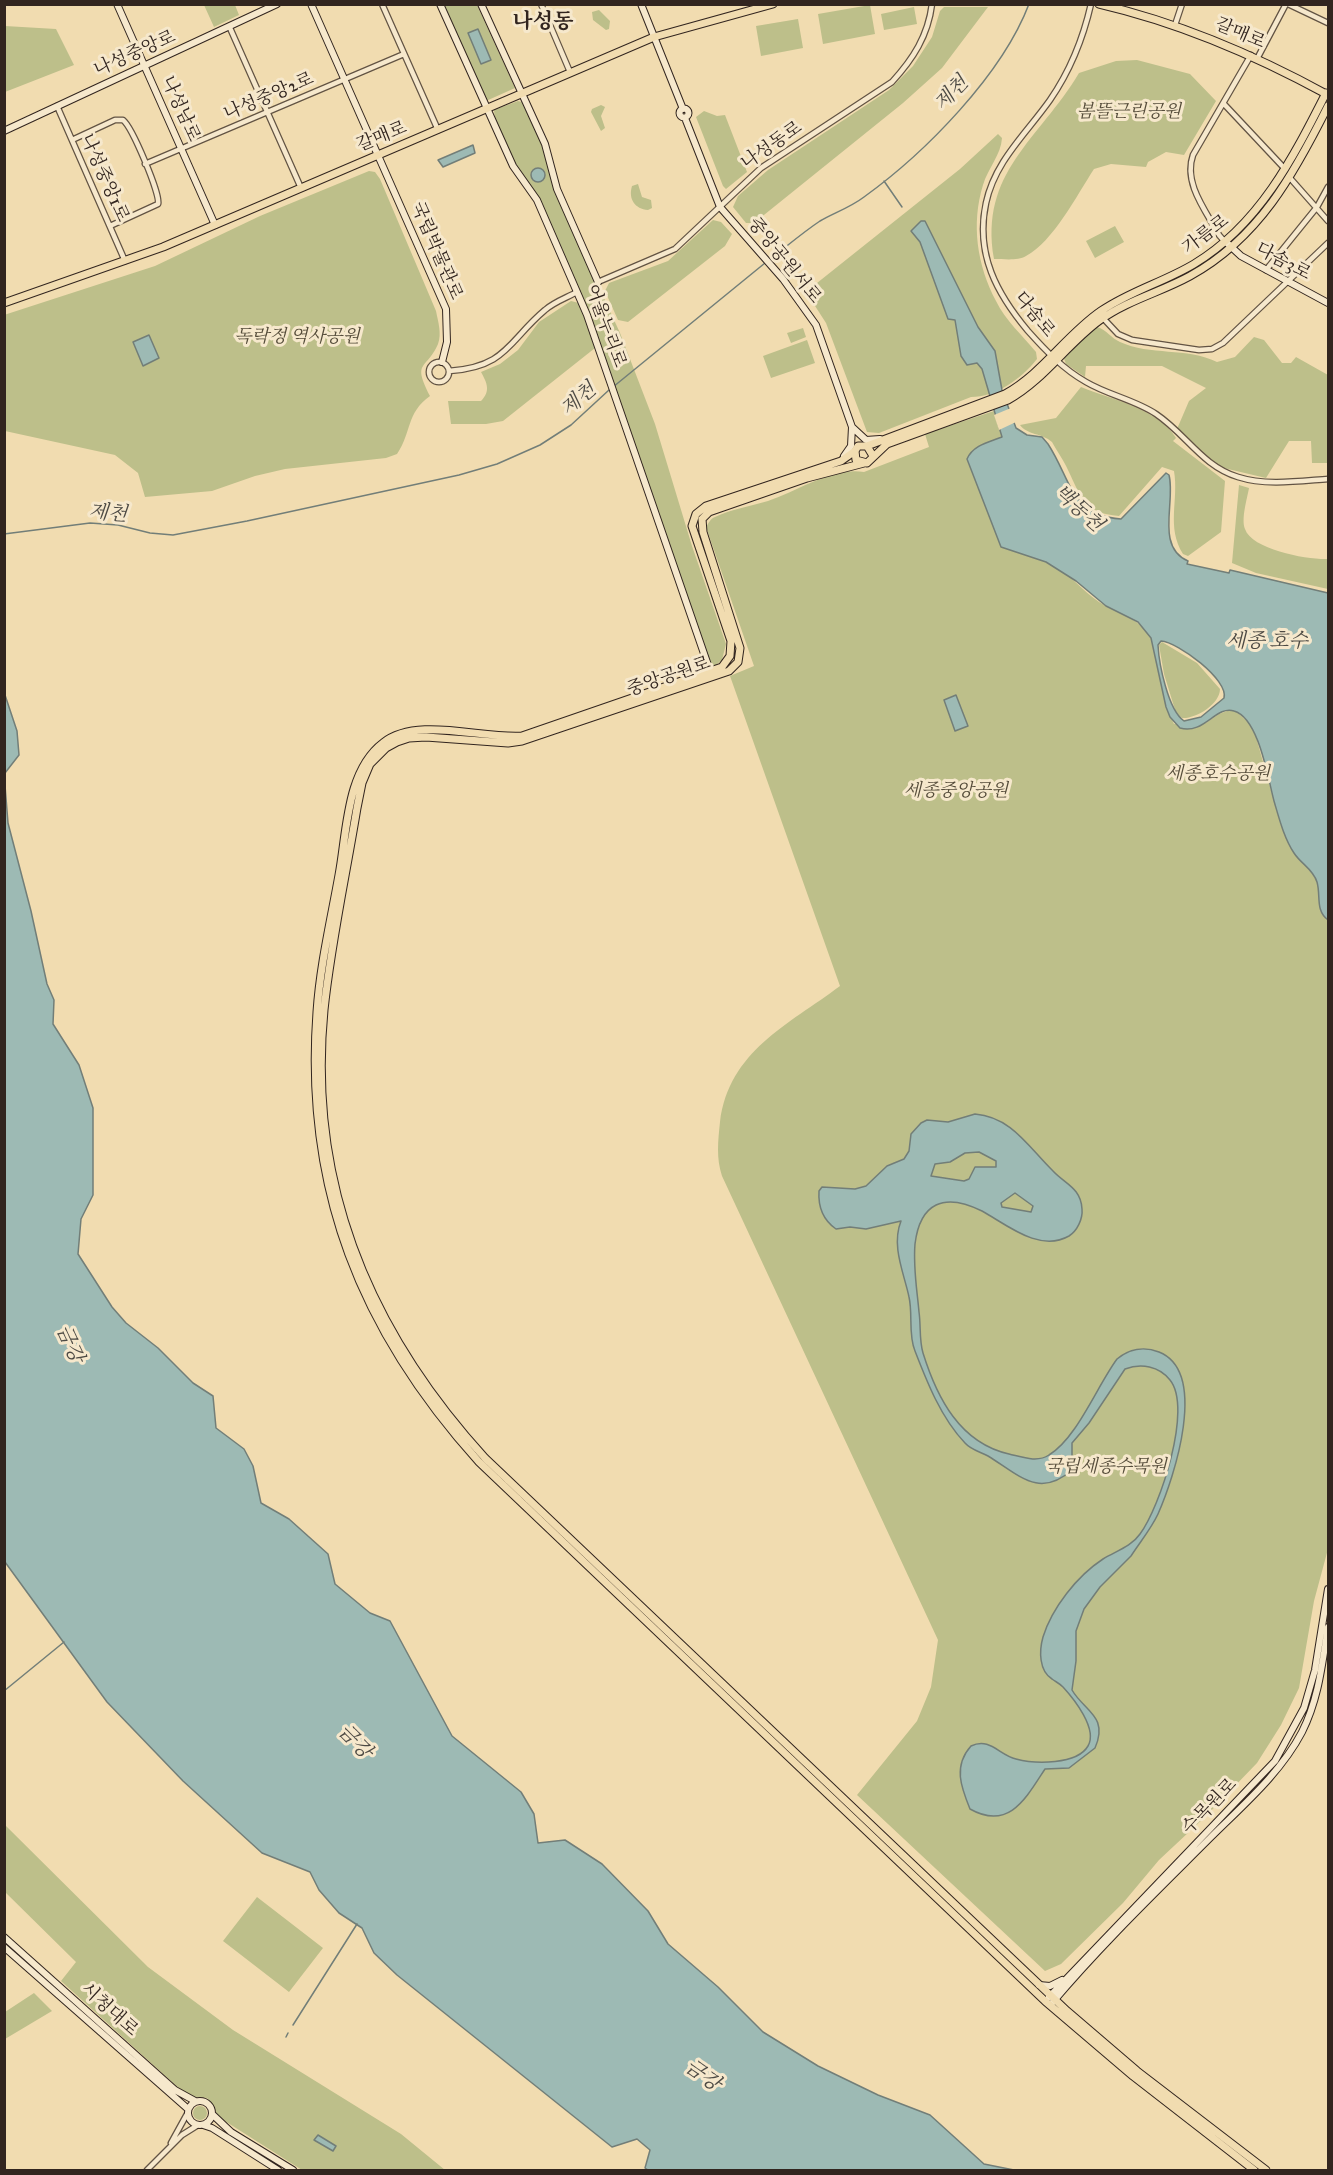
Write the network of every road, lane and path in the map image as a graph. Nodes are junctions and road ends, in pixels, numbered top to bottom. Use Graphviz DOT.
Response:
graph roads {
  1 [pos="117,4"];
  2 [pos="277,4"];
  3 [pos="311,4"];
  4 [pos="382,4"];
  5 [pos="440,4"];
  6 [pos="481,4"];
  7 [pos="541,4"];
  8 [pos="641,4"];
  9 [pos="773,4"];
  10 [pos="932,4"];
  11 [pos="1091,4"];
  12 [pos="1099,4"];
  13 [pos="1182,4"];
  14 [pos="1287,4"];
  15 [pos="1329,23"];
  16 [pos="1175,25"];
  17 [pos="230,28"];
  18 [pos="654,37"];
  19 [pos="404,54"];
  20 [pos="1255,56"];
  21 [pos="144,65"];
  22 [pos="570,72"];
  23 [pos="345,79"];
  24 [pos="1328,92"];
  25 [pos="522,93"];
  26 [pos="1224,104"];
  27 [pos="57,106"];
  28 [pos="1329,106"];
  29 [pos="487,108"];
  30 [pos="268,113"];
  31 [pos="4,130"];
  32 [pos="439,130"];
  33 [pos="72,140"];
  34 [pos="181,148"];
  35 [pos="378,154"];
  36 [pos="145,164"];
  37 [pos="1285,169"];
  38 [pos="1290,178"];
  39 [pos="1329,187"];
  40 [pos="301,188"];
  41 [pos="720,207"];
  42 [pos="1317,207"];
  43 [pos="1329,220"];
  44 [pos="215,225"];
  45 [pos="110,226"];
  46 [pos="1226,242"];
  47 [pos="1329,243"];
  48 [pos="1232,249"];
  49 [pos="125,261"];
  50 [pos="1266,270"];
  51 [pos="598,282"];
  52 [pos="1288,282"];
  53 [pos="578,292"];
  54 [pos="4,303"];
  55 [pos="1329,303"];
  56 [pos="1103,318"];
  57 [pos="1054,358"];
  58 [pos="442,362"];
  59 [pos="449,370"];
  60 [pos="987,404"];
  61 [pos="911,429"];
  62 [pos="853,430"];
  63 [pos="867,445"];
  64 [pos="855,450"];
  65 [pos="873,456"];
  66 [pos="837,461"];
  67 [pos="862,463"];
  68 [pos="1329,479"];
  69 [pos="710,671"];
  70 [pos="395,739"];
  71 [pos="354,807"];
  72 [pos="1329,1588"];
  73 [pos="1329,1627"];
  74 [pos="4,1937"];
  75 [pos="4,1947"];
  76 [pos="1067,1982"];
  77 [pos="1039,1985"];
  78 [pos="1050,2001"];
  79 [pos="1067,2011"];
  80 [pos="195,2101"];
  81 [pos="187,2112"];
  82 [pos="212,2114"];
  83 [pos="201,2125"];
  84 [pos="170,2145"];
  85 [pos="147,2170"];
  86 [pos="278,2170"];
  87 [pos="293,2170"];
  88 [pos="1254,2170"];
  89 [pos="1266,2170"];
  1 -- 21 [label="street, 나성남로"];
  2 -- 17 [label="street, 나성중앙로"];
  3 -- 23 [label="street, 국립박물관로"];
  4 -- 19 [label="street"];
  5 -- 29 [label="street, 어울누리로"];
  6 -- 25 [label="street, 어울누리로"];
  7 -- 22 [label="street"];
  8 -- 18 [label="street"];
  9 -- 18 [label="main road, 갈매로"];
  10 -- 41 [label="street, 나성동로"];
  11 -- 57 [label="street, 다솜로"];
  12 -- 16 [label="main road, 갈매로"];
  13 -- 16 [label="street"];
  14 -- 15 [label="street"];
  14 -- 20 [label="street"];
  16 -- 20 [label="main road, 갈매로"];
  17 -- 21 [label="street, 나성중앙로"];
  17 -- 30 [label="street"];
  18 -- 22 [label="main road, 갈매로"];
  18 -- 41 [label="street, 중앙공원서로"];
  19 -- 23 [label="street, 나성중앙2로"];
  19 -- 32 [label="street"];
  20 -- 24 [label="main road, 갈매로"];
  20 -- 26 [label="street"];
  21 -- 27 [label="street, 나성중앙로"];
  21 -- 34 [label="street, 나성남로"];
  22 -- 25 [label="main road, 갈매로"];
  23 -- 30 [label="street, 나성중앙2로"];
  23 -- 35 [label="street, 국립박물관로"];
  24 -- 37 [label="main road, 가름로"];
  25 -- 29 [label="main road, 갈매로"];
  25 -- 51 [label="street, 어울누리로"];
  26 -- 37 [label="street"];
  26 -- 46 [label="street"];
  27 -- 31 [label="street, 나성중앙로"];
  27 -- 33 [label="street, 나성중앙1로"];
  28 -- 38 [label="main road, 가름로"];
  29 -- 32 [label="main road, 갈매로"];
  29 -- 53 [label="street, 어울누리로"];
  30 -- 34 [label="street, 나성중앙2로"];
  30 -- 40 [label="street"];
  32 -- 35 [label="main road, 갈매로"];
  33 -- 36 [label="street"];
  33 -- 45 [label="street, 나성중앙1로"];
  34 -- 36 [label="street, 나성중앙2로"];
  34 -- 44 [label="street, 나성남로"];
  35 -- 40 [label="main road, 갈매로"];
  35 -- 58 [label="street, 국립박물관로"];
  36 -- 45 [label="street"];
  37 -- 46 [label="main road, 가름로"];
  38 -- 42 [label="street"];
  38 -- 48 [label="main road, 가름로"];
  39 -- 42 [label="street"];
  40 -- 44 [label="main road, 갈매로"];
  41 -- 51 [label="street, 나성동로"];
  41 -- 62 [label="street, 중앙공원서로"];
  42 -- 43 [label="street"];
  42 -- 50 [label="street"];
  44 -- 49 [label="main road, 갈매로"];
  45 -- 49 [label="street, 나성중앙1로"];
  46 -- 48 [label="street, 다솜3로"];
  46 -- 57 [label="main road, 가름로"];
  47 -- 52 [label="street"];
  48 -- 50 [label="street, 다솜3로"];
  48 -- 56 [label="main road, 가름로"];
  49 -- 54 [label="main road, 갈매로"];
  50 -- 52 [label="street, 다솜3로"];
  52 -- 55 [label="street, 다솜3로"];
  52 -- 56 [label="street"];
  53 -- 59 [label="street"];
  53 -- 69 [label="street, 어울누리로"];
  56 -- 57 [label="main road, 가름로"];
  57 -- 60 [label="main road"];
  57 -- 68 [label="street, 다솜로"];
  58 -- 59 [label="street"];
  58 -- 59 [label="street"];
  60 -- 61 [label="main road"];
  60 -- 65 [label="main road"];
  61 -- 62 [label="street"];
  61 -- 63 [label="main road"];
  62 -- 63 [label="street"];
  62 -- 64 [label="street"];
  62 -- 66 [label="street"];
  63 -- 64 [label="main road, 중앙공원로"];
  63 -- 65 [label="main road"];
  64 -- 66 [label="main road, 중앙공원로"];
  64 -- 67 [label="main road"];
  65 -- 67 [label="main road"];
  66 -- 69 [label="main road, 중앙공원로"];
  67 -- 70 [label="main road, 중앙공원로"];
  69 -- 70 [label="main road, 중앙공원로"];
  70 -- 71 [label="main road"];
  71 -- 77 [label="main road"];
  71 -- 78 [label="main road"];
  72 -- 76 [label="street, 수목원로"];
  73 -- 76 [label="street, 수목원로"];
  74 -- 80 [label="street, 시청대로"];
  75 -- 81 [label="street, 시청대로"];
  76 -- 77 [label="street"];
  76 -- 78 [label="street, 수목원로"];
  76 -- 79 [label="street"];
  77 -- 78 [label="main road"];
  78 -- 79 [label="main road"];
  78 -- 88 [label="main road"];
  79 -- 89 [label="main road"];
  80 -- 81 [label="street"];
  80 -- 82 [label="street"];
  81 -- 83 [label="street"];
  81 -- 84 [label="street"];
  82 -- 83 [label="street"];
  82 -- 87 [label="street"];
  83 -- 84 [label="street"];
  83 -- 86 [label="street"];
  84 -- 85 [label="street"];
}
